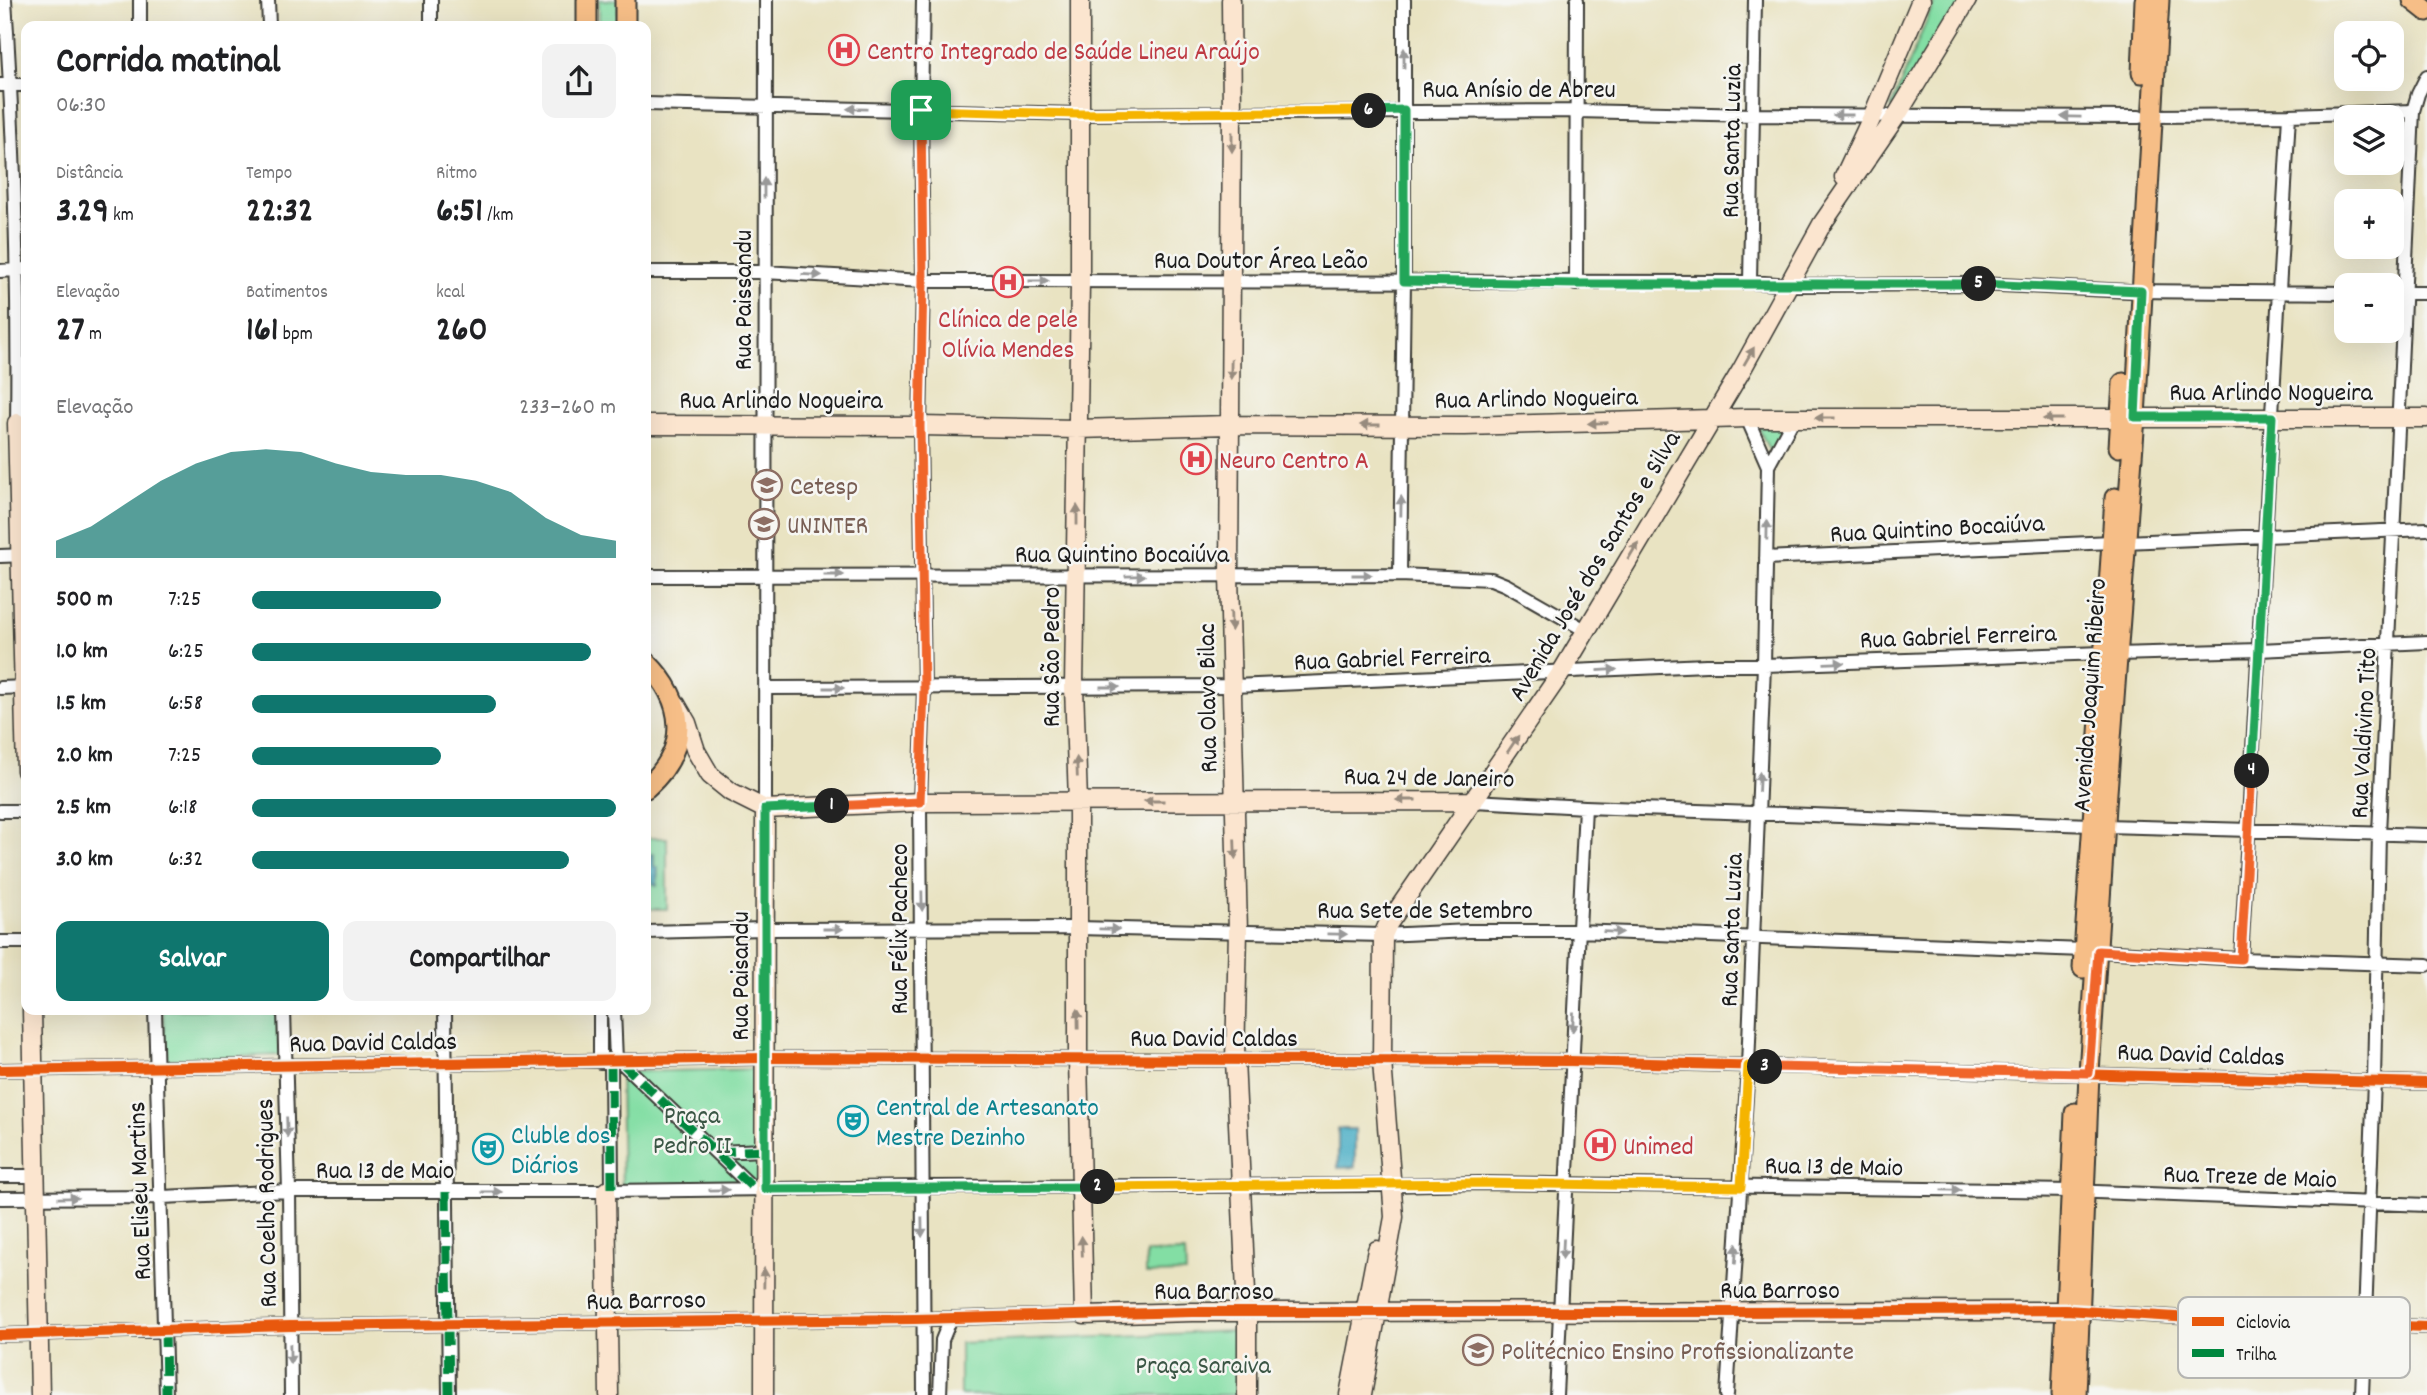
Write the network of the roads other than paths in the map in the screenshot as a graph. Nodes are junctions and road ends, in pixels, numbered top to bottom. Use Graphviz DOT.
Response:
graph roads {
  1 [pos="5,0"];
  2 [pos="140,0"];
  3 [pos="268,0"];
  4 [pos="431,0"];
  5 [pos="587,0"];
  6 [pos="625,0"];
  7 [pos="765,0"];
  8 [pos="923,0"];
  9 [pos="1080,0"];
  10 [pos="1230,0"];
  11 [pos="1404,0"];
  12 [pos="1577,0"];
  13 [pos="1755,0"];
  14 [pos="1921,0"];
  15 [pos="1967,0"];
  16 [pos="2145,0"];
  17 [pos="2160,0"];
  18 [pos="2413,0"];
  19 [pos="2427,11"];
  20 [pos="140,21"];
  21 [pos="269,21"];
  22 [pos="431,21"];
  23 [pos="587,21"];
  24 [pos="625,21"];
  25 [pos="2427,76"];
  26 [pos="5,84"];
  27 [pos="651,104"];
  28 [pos="764,107"];
  29 [pos="921,110"];
  30 [pos="1404,110"];
  31 [pos="1576,111"];
  32 [pos="2413,111"];
  33 [pos="1079,114"];
  34 [pos="1232,114"];
  35 [pos="1755,115"];
  36 [pos="1873,115"];
  37 [pos="1897,115"];
  38 [pos="2289,115"];
  39 [pos="2146,117"];
  40 [pos="1822,225"];
  41 [pos="21,269"];
  42 [pos="0,271"];
  43 [pos="651,272"];
  44 [pos="764,272"];
  45 [pos="2400,273"];
  46 [pos="923,281"];
  47 [pos="1080,281"];
  48 [pos="1404,281"];
  49 [pos="1232,282"];
  50 [pos="1750,282"];
  51 [pos="1576,284"];
  52 [pos="1790,285"];
  53 [pos="2135,291"];
  54 [pos="2279,292"];
  55 [pos="2334,293"];
  56 [pos="2427,293"];
  57 [pos="2404,294"];
  58 [pos="2398,343"];
  59 [pos="2272,417"];
  60 [pos="1747,418"];
  61 [pos="1794,418"];
  62 [pos="2128,418"];
  63 [pos="2398,418"];
  64 [pos="2427,418"];
  65 [pos="1712,419"];
  66 [pos="14,423"];
  67 [pos="651,425"];
  68 [pos="765,425"];
  69 [pos="1230,425"];
  70 [pos="1402,425"];
  71 [pos="920,426"];
  72 [pos="1077,429"];
  73 [pos="1768,466"];
  74 [pos="21,515"];
  75 [pos="2427,529"];
  76 [pos="2392,530"];
  77 [pos="2265,536"];
  78 [pos="2118,542"];
  79 [pos="0,555"];
  80 [pos="21,555"];
  81 [pos="1766,558"];
  82 [pos="765,575"];
  83 [pos="1229,575"];
  84 [pos="1399,575"];
  85 [pos="651,576"];
  86 [pos="921,576"];
  87 [pos="1076,577"];
  88 [pos="1585,630"];
  89 [pos="2427,642"];
  90 [pos="2389,643"];
  91 [pos="2259,650"];
  92 [pos="2110,653"];
  93 [pos="1764,666"];
  94 [pos="651,667"];
  95 [pos="1561,673"];
  96 [pos="1233,686"];
  97 [pos="21,687"];
  98 [pos="1074,687"];
  99 [pos="0,688"];
  100 [pos="766,688"];
  101 [pos="924,689"];
  102 [pos="675,701"];
  103 [pos="651,783"];
  104 [pos="1234,800"];
  105 [pos="1078,801"];
  106 [pos="1474,801"];
  107 [pos="920,802"];
  108 [pos="1585,807"];
  109 [pos="765,809"];
  110 [pos="0,811"];
  111 [pos="21,811"];
  112 [pos="1757,813"];
  113 [pos="2098,825"];
  114 [pos="2248,830"];
  115 [pos="2379,833"];
  116 [pos="2427,835"];
  117 [pos="765,929"];
  118 [pos="1077,929"];
  119 [pos="922,930"];
  120 [pos="1238,931"];
  121 [pos="1577,931"];
  122 [pos="651,932"];
  123 [pos="1383,935"];
  124 [pos="1752,936"];
  125 [pos="0,942"];
  126 [pos="21,942"];
  127 [pos="2091,950"];
  128 [pos="2241,959"];
  129 [pos="2375,963"];
  130 [pos="2427,965"];
  131 [pos="32,1015"];
  132 [pos="155,1015"];
  133 [pos="284,1015"];
  134 [pos="445,1015"];
  135 [pos="600,1015"];
  136 [pos="614,1015"];
  137 [pos="615,1039"];
  138 [pos="600,1040"];
  139 [pos="765,1058"];
  140 [pos="921,1058"];
  141 [pos="1078,1059"];
  142 [pos="1235,1060"];
  143 [pos="1382,1061"];
  144 [pos="1571,1061"];
  145 [pos="612,1062"];
  146 [pos="445,1063"];
  147 [pos="285,1065"];
  148 [pos="1748,1066"];
  149 [pos="156,1068"];
  150 [pos="34,1069"];
  151 [pos="0,1070"];
  152 [pos="2083,1073"];
  153 [pos="2374,1081"];
  154 [pos="2427,1083"];
  155 [pos="765,1150"];
  156 [pos="716,1152"];
  157 [pos="0,1176"];
  158 [pos="35,1177"];
  159 [pos="1242,1185"];
  160 [pos="1391,1185"];
  161 [pos="1566,1185"];
  162 [pos="922,1186"];
  163 [pos="1080,1186"];
  164 [pos="1741,1187"];
  165 [pos="760,1189"];
  166 [pos="289,1191"];
  167 [pos="609,1191"];
  168 [pos="446,1192"];
  169 [pos="2078,1192"];
  170 [pos="162,1197"];
  171 [pos="0,1198"];
  172 [pos="35,1198"];
  173 [pos="2370,1202"];
  174 [pos="2427,1205"];
  175 [pos="2365,1297"];
  176 [pos="2073,1310"];
  177 [pos="1560,1311"];
  178 [pos="1732,1312"];
  179 [pos="1247,1313"];
  180 [pos="1371,1313"];
  181 [pos="1084,1315"];
  182 [pos="2178,1315"];
  183 [pos="951,1318"];
  184 [pos="923,1319"];
  185 [pos="763,1321"];
  186 [pos="608,1323"];
  187 [pos="450,1325"];
  188 [pos="290,1326"];
  189 [pos="165,1329"];
  190 [pos="38,1334"];
  191 [pos="0,1335"];
  192 [pos="40,1395"];
  193 [pos="166,1395"];
  194 [pos="291,1395"];
  195 [pos="449,1395"];
  196 [pos="609,1395"];
  197 [pos="764,1395"];
  198 [pos="925,1395"];
  199 [pos="940,1395"];
  200 [pos="1247,1395"];
  201 [pos="1349,1395"];
  202 [pos="1362,1395"];
  203 [pos="1556,1395"];
  204 [pos="1727,1395"];
  205 [pos="2062,1395"];
  206 [pos="2076,1395"];
  1 -- 26 [label="street"];
  2 -- 20 [label="street"];
  3 -- 21 [label="street"];
  4 -- 22 [label="street"];
  5 -- 23 [label="main road"];
  6 -- 24 [label="main road"];
  7 -- 28 [label="street, Rua Paissandu"];
  8 -- 29 [label="street, Rua Félix Pacheco"];
  9 -- 33 [label="street, Rua São Pedro"];
  10 -- 34 [label="street, Rua Olavo Bilac"];
  30 -- 11 [label="street, one-way"];
  12 -- 31 [label="street"];
  13 -- 35 [label="street, Rua Santa Luzia"];
  14 -- 36 [label="street"];
  15 -- 37 [label="street, Avenida José dos Santos e Silva"];
  16 -- 39 [label="main road, Avenida Joaquim Ribeiro"];
  17 -- 39 [label="main road, Avenida Joaquim Ribeiro"];
  18 -- 19 [label="main road"];
  25 -- 32 [label="street, Rua Valdivino Tito"];
  26 -- 41 [label="street"];
  27 -- 28 [label="street, Rua Anísio de Abreu"];
  29 -- 28 [label="street, Rua Anísio de Abreu, one-way"];
  44 -- 28 [label="street, Rua Paissandu, one-way"];
  29 -- 33 [label="street, Rua Anísio de Abreu"];
  29 -- 46 [label="street, Rua Félix Pacheco"];
  30 -- 31 [label="street, Rua Anísio de Abreu"];
  30 -- 34 [label="street, Rua Anísio de Abreu"];
  30 -- 48 [label="street"];
  31 -- 35 [label="street, Rua Anísio de Abreu"];
  31 -- 51 [label="street"];
  32 -- 38 [label="street, Rua Anísio de Abreu"];
  32 -- 45 [label="street, Rua Valdivino Tito"];
  33 -- 34 [label="street, Rua Anísio de Abreu"];
  33 -- 47 [label="street, Rua São Pedro"];
  34 -- 49 [label="street, Rua Olavo Bilac, one-way"];
  36 -- 35 [label="street, Rua Anísio de Abreu, one-way"];
  35 -- 50 [label="street, Rua Santa Luzia"];
  36 -- 37 [label="street, Rua Anísio de Abreu"];
  36 -- 40 [label="street"];
  39 -- 37 [label="street, Rua Anísio de Abreu, one-way"];
  37 -- 40 [label="street, Avenida José dos Santos e Silva"];
  38 -- 39 [label="street, Rua Anísio de Abreu"];
  38 -- 54 [label="street"];
  39 -- 53 [label="main road, Avenida Joaquim Ribeiro"];
  40 -- 52 [label="street, Avenida José dos Santos e Silva"];
  41 -- 42 [label="street"];
  41 -- 66 [label="street"];
  43 -- 44 [label="street, Rua Doutor Área Leão"];
  44 -- 46 [label="street, Rua Doutor Área Leão, one-way"];
  44 -- 68 [label="street, Rua Paissandu"];
  46 -- 47 [label="street, Rua Doutor Área Leão, one-way"];
  46 -- 71 [label="street, Rua Félix Pacheco"];
  47 -- 49 [label="street, Rua Doutor Área Leão"];
  47 -- 72 [label="street, Rua São Pedro"];
  48 -- 49 [label="street, Rua Doutor Área Leão"];
  48 -- 51 [label="street, Rua Doutor Área Leão"];
  48 -- 70 [label="street"];
  49 -- 69 [label="street, Rua Olavo Bilac, one-way"];
  50 -- 51 [label="street, Rua Doutor Área Leão"];
  50 -- 52 [label="street, Rua Doutor Área Leão"];
  52 -- 53 [label="street, Rua Doutor Área Leão"];
  65 -- 52 [label="street, Avenida José dos Santos e Silva, one-way"];
  53 -- 54 [label="street, Rua Doutor Área Leão"];
  53 -- 62 [label="main road, Avenida Joaquim Ribeiro"];
  54 -- 55 [label="street, Rua Doutor Área Leão"];
  54 -- 59 [label="street"];
  56 -- 57 [label="street"];
  58 -- 63 [label="street, Rua Valdivino Tito"];
  59 -- 62 [label="street, Rua Arlindo Nogueira"];
  59 -- 63 [label="street, Rua Arlindo Nogueira"];
  59 -- 77 [label="street"];
  60 -- 61 [label="street, Rua Arlindo Nogueira"];
  60 -- 65 [label="street, Rua Arlindo Nogueira"];
  60 -- 73 [label="street, Rua Santa Luzia"];
  62 -- 61 [label="street, Rua Arlindo Nogueira, one-way"];
  61 -- 73 [label="street, Rua Santa Luzia"];
  62 -- 78 [label="main road, Avenida Joaquim Ribeiro"];
  63 -- 64 [label="street, Rua Arlindo Nogueira"];
  63 -- 76 [label="street, Rua Valdivino Tito"];
  65 -- 70 [label="street, Rua Arlindo Nogueira, one-way"];
  88 -- 65 [label="street, Avenida José dos Santos e Silva, one-way"];
  66 -- 74 [label="street"];
  67 -- 68 [label="street, Rua Arlindo Nogueira"];
  68 -- 71 [label="street, Rua Arlindo Nogueira"];
  68 -- 82 [label="street, Rua Paissandu"];
  70 -- 69 [label="street, Rua Arlindo Nogueira, one-way"];
  69 -- 72 [label="street, Rua Arlindo Nogueira"];
  69 -- 83 [label="street, Rua Olavo Bilac"];
  84 -- 70 [label="street, one-way"];
  71 -- 72 [label="street, Rua Arlindo Nogueira"];
  71 -- 86 [label="street, Rua Félix Pacheco"];
  87 -- 72 [label="street, Rua São Pedro, one-way"];
  81 -- 73 [label="street, Rua Santa Luzia, one-way"];
  75 -- 76 [label="street, Rua Quintino Bocaiúva"];
  76 -- 77 [label="street, Rua Quintino Bocaiúva"];
  76 -- 90 [label="street, Rua Valdivino Tito"];
  77 -- 78 [label="street, Rua Quintino Bocaiúva"];
  77 -- 91 [label="street"];
  78 -- 81 [label="street, Rua Quintino Bocaiúva"];
  78 -- 92 [label="main road, Avenida Joaquim Ribeiro"];
  79 -- 80 [label="street"];
  81 -- 93 [label="street, Rua Santa Luzia"];
  82 -- 85 [label="street, Rua Quintino Bocaiúva"];
  82 -- 86 [label="street, Rua Quintino Bocaiúva, one-way"];
  82 -- 100 [label="street, Rua Paissandu"];
  83 -- 84 [label="street, Rua Quintino Bocaiúva, one-way"];
  87 -- 83 [label="street, Rua Quintino Bocaiúva, one-way"];
  83 -- 96 [label="street, Rua Olavo Bilac, one-way"];
  84 -- 88 [label="street, Rua Quintino Bocaiúva"];
  86 -- 87 [label="street, Rua Quintino Bocaiúva"];
  86 -- 101 [label="street, Rua Félix Pacheco"];
  87 -- 98 [label="street, Rua São Pedro"];
  88 -- 95 [label="street, Avenida José dos Santos e Silva"];
  89 -- 90 [label="street, Rua Gabriel Ferreira"];
  90 -- 91 [label="street, Rua Gabriel Ferreira"];
  90 -- 115 [label="street, Rua Valdivino Tito"];
  91 -- 92 [label="street, Rua Gabriel Ferreira"];
  91 -- 114 [label="street"];
  93 -- 92 [label="street, Rua Gabriel Ferreira, one-way"];
  92 -- 113 [label="main road, Avenida Joaquim Ribeiro"];
  95 -- 93 [label="street, Rua Gabriel Ferreira, one-way"];
  112 -- 93 [label="street, Rua Santa Luzia, one-way"];
  94 -- 102 [label="main road"];
  95 -- 96 [label="street, Rua Gabriel Ferreira"];
  106 -- 95 [label="street, Avenida José dos Santos e Silva, one-way"];
  98 -- 96 [label="street, Rua Gabriel Ferreira, one-way"];
  96 -- 104 [label="street, Rua Olavo Bilac"];
  97 -- 99 [label="street"];
  98 -- 101 [label="street, Rua Gabriel Ferreira"];
  105 -- 98 [label="street, Rua São Pedro, one-way"];
  100 -- 101 [label="street, Rua Gabriel Ferreira, one-way"];
  100 -- 109 [label="street, Rua Paissandu"];
  101 -- 107 [label="street, Rua Félix Pacheco"];
  102 -- 103 [label="main road"];
  102 -- 109 [label="street"];
  104 -- 105 [label="street, Rua 24 de Janeiro, one-way"];
  106 -- 104 [label="street, Rua 24 de Janeiro, one-way"];
  104 -- 120 [label="street, Rua Olavo Bilac, one-way"];
  105 -- 107 [label="street, Rua 24 de Janeiro"];
  105 -- 118 [label="street, Rua São Pedro"];
  106 -- 108 [label="street, Rua 24 de Janeiro"];
  106 -- 123 [label="street, Avenida José dos Santos e Silva"];
  107 -- 109 [label="street, Rua 24 de Janeiro"];
  107 -- 119 [label="street, Rua Félix Pacheco, one-way"];
  108 -- 112 [label="street, Rua 24 de Janeiro"];
  108 -- 121 [label="street"];
  109 -- 117 [label="street, Rua Paisandu"];
  110 -- 111 [label="street"];
  112 -- 113 [label="street, Rua 24 de Janeiro"];
  112 -- 124 [label="street, Rua Santa Luzia"];
  113 -- 114 [label="street, Rua 24 de Janeiro"];
  113 -- 127 [label="main road, Avenida Joaquim Ribeiro"];
  114 -- 115 [label="street, Rua 24 de Janeiro"];
  114 -- 128 [label="street"];
  115 -- 116 [label="street, Rua 24 de Janeiro"];
  115 -- 129 [label="street, Rua Valdivino Tito"];
  117 -- 119 [label="street, Rua Sete de Setembro, one-way"];
  117 -- 122 [label="street, Rua Sete de Setembro"];
  117 -- 139 [label="street, Rua Paisandu"];
  118 -- 119 [label="street, Rua Sete de Setembro"];
  118 -- 120 [label="street, Rua Sete de Setembro, one-way"];
  141 -- 118 [label="street, Rua São Pedro, one-way"];
  119 -- 140 [label="street, Rua Félix Pacheco"];
  120 -- 123 [label="street, Rua Sete de Setembro, one-way"];
  120 -- 142 [label="street, Rua Olavo Bilac"];
  121 -- 123 [label="street, Rua Sete de Setembro"];
  121 -- 124 [label="street, Rua Sete de Setembro, one-way"];
  121 -- 144 [label="street, one-way"];
  123 -- 143 [label="street"];
  124 -- 127 [label="street, Rua Sete de Setembro"];
  124 -- 148 [label="street, Rua Santa Luzia"];
  125 -- 126 [label="street"];
  127 -- 128 [label="street, Rua Sete de Setembro"];
  127 -- 152 [label="main road, Avenida Joaquim Ribeiro"];
  128 -- 129 [label="street, Rua Sete de Setembro"];
  129 -- 130 [label="street, Rua Sete de Setembro"];
  129 -- 153 [label="street, Rua Valdivino Tito"];
  131 -- 150 [label="street"];
  132 -- 149 [label="street, Rua Eliseu Martins"];
  133 -- 147 [label="street, Rua Coelho Rodrigues"];
  134 -- 146 [label="street"];
  135 -- 138 [label="street"];
  136 -- 137 [label="street"];
  137 -- 138 [label="street"];
  137 -- 145 [label="street"];
  138 -- 145 [label="street"];
  139 -- 140 [label="street, Rua David Caldas"];
  139 -- 145 [label="street, Rua David Caldas"];
  139 -- 155 [label="street, Rua Paisandu"];
  140 -- 141 [label="street, Rua David Caldas"];
  140 -- 162 [label="street, Rua Félix Pacheco"];
  141 -- 142 [label="street, Rua David Caldas"];
  141 -- 163 [label="street, Rua São Pedro"];
  142 -- 143 [label="street, Rua David Caldas"];
  142 -- 159 [label="street, Rua Olavo Bilac"];
  143 -- 144 [label="street, Rua David Caldas"];
  143 -- 160 [label="street"];
  144 -- 148 [label="street, Rua David Caldas"];
  144 -- 161 [label="street"];
  145 -- 146 [label="street, Rua David Caldas"];
  145 -- 156 [label="street"];
  145 -- 167 [label="street"];
  146 -- 147 [label="street, Rua David Caldas"];
  146 -- 168 [label="street"];
  147 -- 149 [label="street, Rua David Caldas"];
  147 -- 166 [label="street, Rua Coelho Rodrigues, one-way"];
  148 -- 152 [label="street, Rua David Caldas"];
  148 -- 164 [label="street, Rua Santa Luzia"];
  149 -- 150 [label="street, Rua David Caldas"];
  149 -- 170 [label="street, Rua Eliseu Martins"];
  150 -- 151 [label="street, Rua David Caldas"];
  150 -- 158 [label="street"];
  152 -- 153 [label="street, Rua David Caldas"];
  152 -- 169 [label="main road, Avenida Joaquim Ribeiro"];
  153 -- 154 [label="street, Rua David Caldas"];
  153 -- 173 [label="street, Rua Valdivino Tito"];
  155 -- 156 [label="street"];
  155 -- 165 [label="street, Rua Paisandu"];
  156 -- 165 [label="street"];
  157 -- 158 [label="street"];
  158 -- 172 [label="street"];
  159 -- 160 [label="street, Rua 13 de Maio"];
  159 -- 163 [label="street, Rua 13 de Maio"];
  159 -- 179 [label="street, Rua Olavo Bilac"];
  160 -- 161 [label="street, Rua 13 de Maio"];
  160 -- 180 [label="street"];
  161 -- 164 [label="street, Rua 13 de Maio"];
  161 -- 177 [label="street, one-way"];
  162 -- 163 [label="street, Rua 13 de Maio"];
  162 -- 165 [label="street, Rua 13 de Maio"];
  162 -- 184 [label="street, Rua Félix Pacheco, one-way"];
  181 -- 163 [label="street, Rua São Pedro, one-way"];
  164 -- 169 [label="street, Rua 13 de Maio, one-way"];
  178 -- 164 [label="street, Rua Santa Luzia, one-way"];
  167 -- 165 [label="street, Rua 13 de Maio, one-way"];
  185 -- 165 [label="street, Rua Paisandu, one-way"];
  166 -- 168 [label="street, Rua 13 de Maio"];
  166 -- 170 [label="street, Rua 13 de Maio"];
  166 -- 188 [label="street, Rua Coelho Rodrigues"];
  168 -- 167 [label="street, Rua 13 de Maio, one-way"];
  167 -- 186 [label="street"];
  168 -- 187 [label="street"];
  169 -- 173 [label="street, Rua Treze de Maio"];
  169 -- 176 [label="main road, Avenida Joaquim Ribeiro"];
  172 -- 170 [label="street, Rua 13 de Maio, one-way"];
  170 -- 189 [label="street, Rua Eliseu Martins"];
  171 -- 172 [label="street, Rua 13 de Maio"];
  172 -- 190 [label="street"];
  173 -- 174 [label="street, Rua Treze de Maio"];
  173 -- 175 [label="street, Rua Valdivino Tito"];
  176 -- 178 [label="street, Rua Barroso"];
  176 -- 182 [label="street, Rua Barroso"];
  176 -- 205 [label="main road, Avenida Joaquim Ribeiro"];
  176 -- 206 [label="main road, Avenida Joaquim Ribeiro"];
  177 -- 178 [label="street, Rua Barroso"];
  177 -- 180 [label="street, Rua Barroso"];
  177 -- 203 [label="street"];
  178 -- 204 [label="street, Rua Santa Luzia"];
  179 -- 180 [label="street, Rua Barroso"];
  179 -- 181 [label="street, Rua Barroso"];
  179 -- 200 [label="street, Rua Olavo Bilac"];
  180 -- 201 [label="street"];
  180 -- 202 [label="street"];
  181 -- 183 [label="street, Rua Barroso"];
  183 -- 184 [label="street, Rua Barroso"];
  183 -- 199 [label="street"];
  184 -- 185 [label="street, Rua Barroso"];
  184 -- 198 [label="street, Rua Félix Pacheco"];
  185 -- 186 [label="street, Rua Barroso"];
  185 -- 197 [label="street, Rua Paisandu"];
  186 -- 187 [label="street, Rua Barroso"];
  186 -- 196 [label="street"];
  187 -- 188 [label="street, Rua Barroso"];
  187 -- 195 [label="street"];
  188 -- 189 [label="street, Rua Barroso"];
  188 -- 194 [label="street, Rua Coelho Rodrigues, one-way"];
  189 -- 190 [label="street, Rua Barroso"];
  189 -- 193 [label="street, Rua Eliseu Martins"];
  190 -- 191 [label="street, Rua Barroso"];
  190 -- 192 [label="street"];
}
